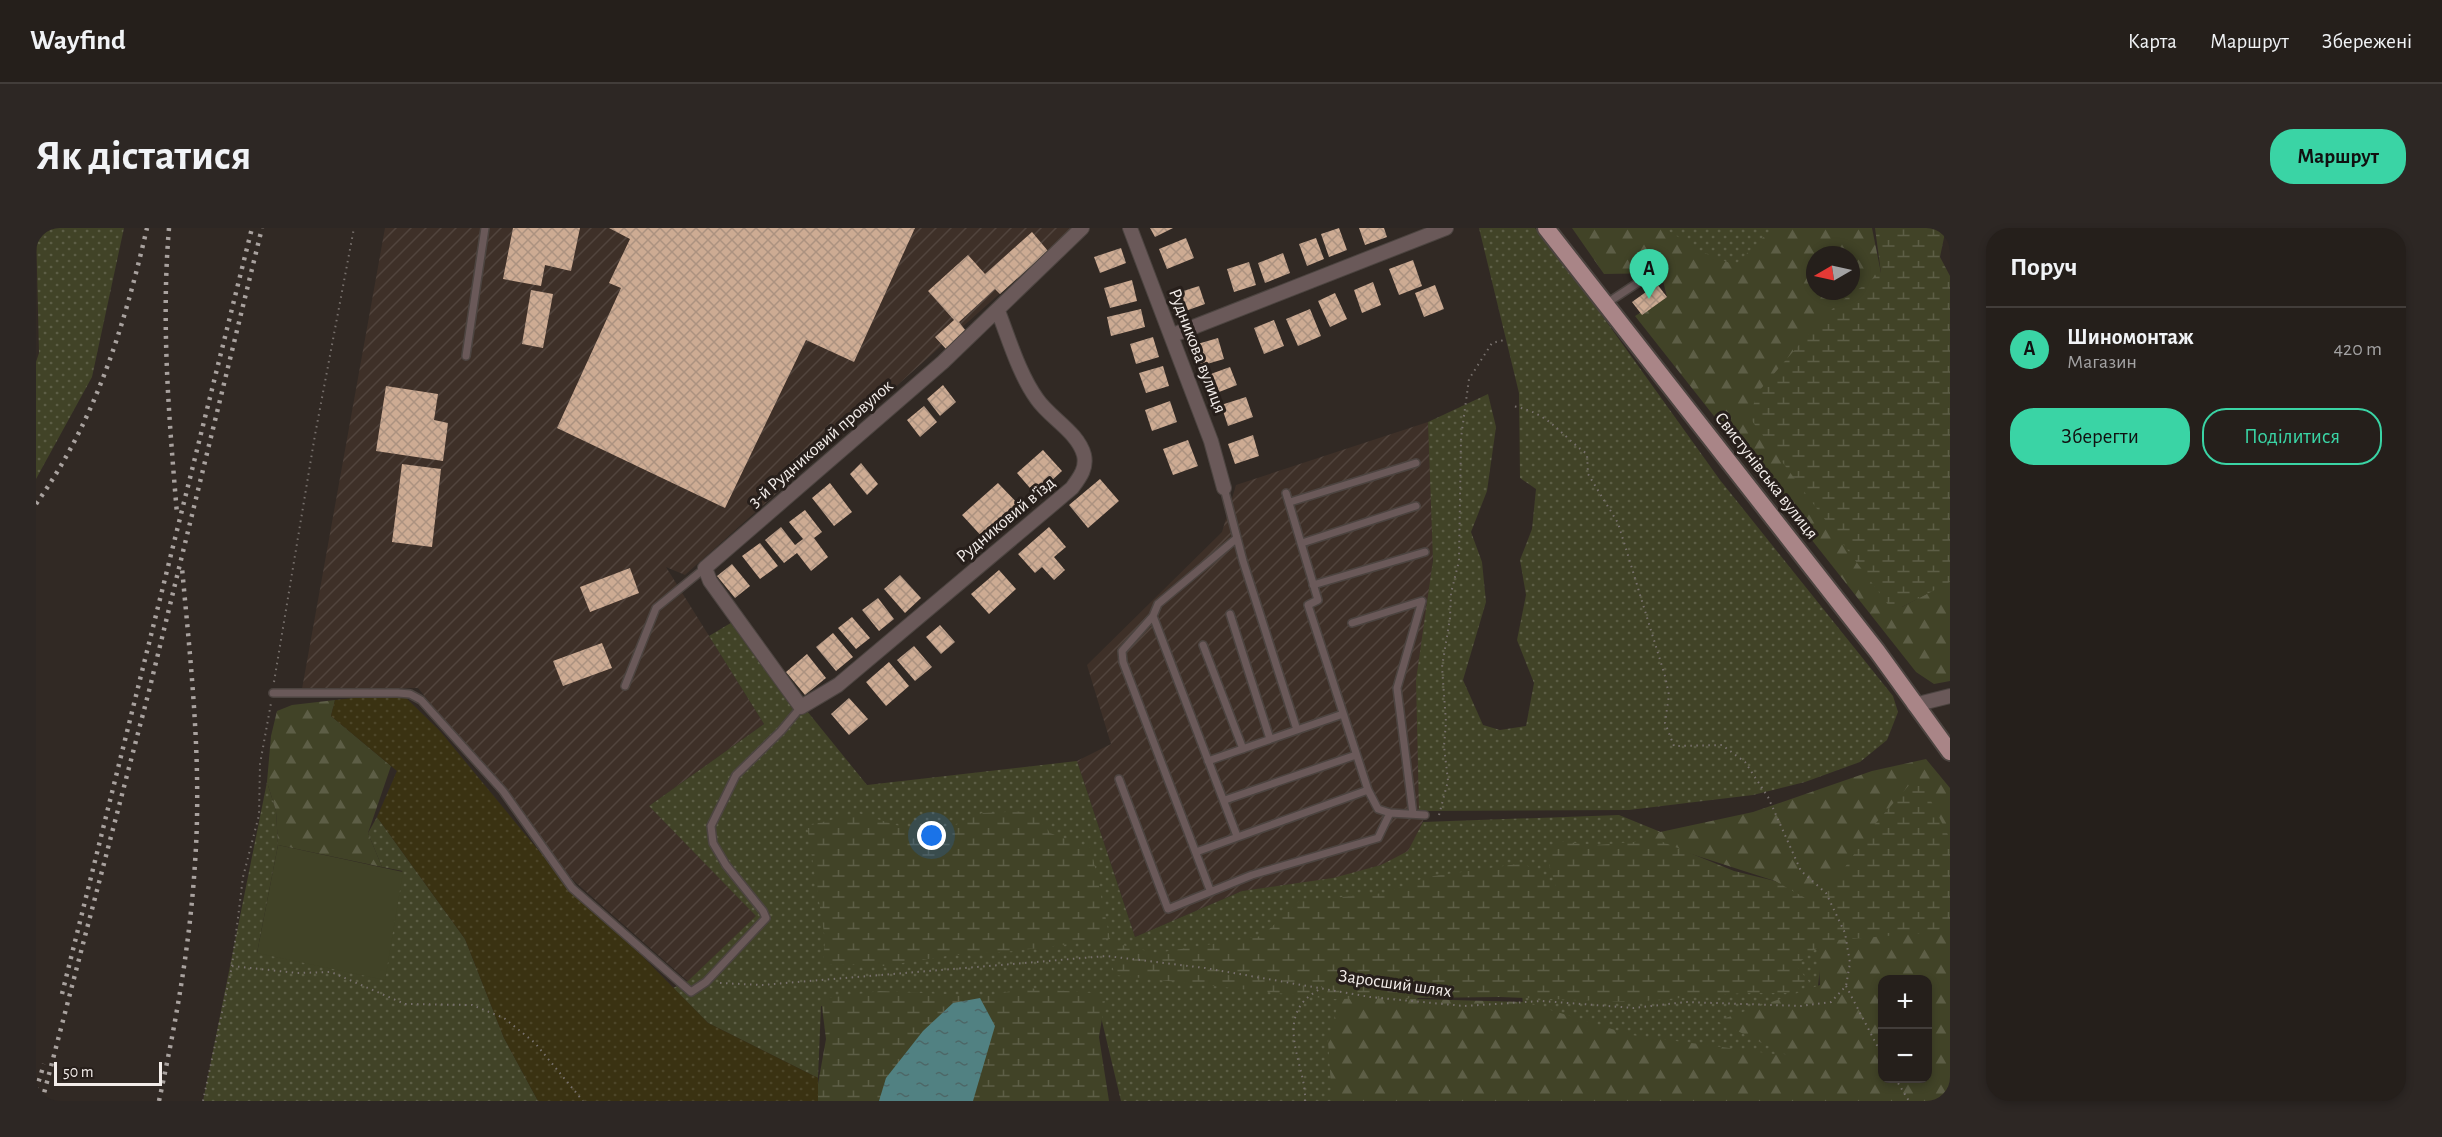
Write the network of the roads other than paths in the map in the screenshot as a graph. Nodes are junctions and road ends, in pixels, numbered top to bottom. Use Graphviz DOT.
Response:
graph roads {
  1 [pos="485,228"];
  2 [pos="1082,228"];
  3 [pos="1130,228"];
  4 [pos="1446,228"];
  5 [pos="1546,228"];
  6 [pos="1639,282"];
  7 [pos="1607,303"];
  8 [pos="998,311"];
  9 [pos="1173,335"];
  10 [pos="466,356"];
  11 [pos="1416,463"];
  12 [pos="1224,488"];
  13 [pos="1286,493"];
  14 [pos="1290,502"];
  15 [pos="1416,506"];
  16 [pos="1237,538"];
  17 [pos="1302,543"];
  18 [pos="1425,552"];
  19 [pos="705,568"];
  20 [pos="1313,585"];
  21 [pos="1230,614"];
  22 [pos="1153,616"];
  23 [pos="1352,623"];
  24 [pos="1203,645"];
  25 [pos="625,686"];
  26 [pos="273,693"];
  27 [pos="1950,696"];
  28 [pos="1914,705"];
  29 [pos="801,707"];
  30 [pos="1343,714"];
  31 [pos="1297,730"];
  32 [pos="1270,739"];
  33 [pos="1243,749"];
  34 [pos="1950,752"];
  35 [pos="1356,755"];
  36 [pos="1208,761"];
  37 [pos="1119,779"];
  38 [pos="1368,790"];
  39 [pos="1225,800"];
  40 [pos="1390,813"];
  41 [pos="1413,814"];
  42 [pos="1425,815"];
  43 [pos="1238,836"];
  44 [pos="1196,852"];
  45 [pos="1210,890"];
  1 -- 10 [label="lane"];
  2 -- 8 [label="street, 3-й Рудниковий провулок"];
  3 -- 9 [label="street, Рудникова вулиця"];
  4 -- 9 [label="street"];
  5 -- 7 [label="main road, Свистунівська вулиця"];
  6 -- 7 [label="lane"];
  7 -- 28 [label="main road, Свистунівська вулиця"];
  8 -- 19 [label="street, 3-й Рудниковий провулок"];
  8 -- 29 [label="street, Рудниковий в’їзд"];
  9 -- 12 [label="street, Рудникова вулиця"];
  11 -- 14 [label="lane"];
  12 -- 16 [label="lane"];
  13 -- 14 [label="lane"];
  14 -- 17 [label="lane"];
  15 -- 17 [label="lane"];
  16 -- 22 [label="lane"];
  16 -- 31 [label="lane"];
  17 -- 20 [label="lane"];
  18 -- 20 [label="lane"];
  19 -- 25 [label="lane"];
  19 -- 29 [label="street"];
  20 -- 30 [label="lane"];
  21 -- 32 [label="lane"];
  22 -- 36 [label="lane"];
  22 -- 44 [label="lane"];
  23 -- 41 [label="lane"];
  24 -- 33 [label="lane"];
  26 -- 29 [label="lane"];
  27 -- 28 [label="street"];
  28 -- 34 [label="main road, Свистунівська вулиця"];
  30 -- 31 [label="lane"];
  30 -- 35 [label="lane"];
  31 -- 32 [label="lane"];
  32 -- 33 [label="lane"];
  33 -- 36 [label="lane"];
  35 -- 38 [label="lane"];
  35 -- 39 [label="lane"];
  36 -- 39 [label="lane"];
  37 -- 45 [label="lane"];
  38 -- 40 [label="lane"];
  38 -- 43 [label="lane"];
  39 -- 43 [label="lane"];
  40 -- 41 [label="lane"];
  40 -- 45 [label="lane"];
  41 -- 42 [label="lane"];
  43 -- 44 [label="lane"];
  44 -- 45 [label="lane"];
}
